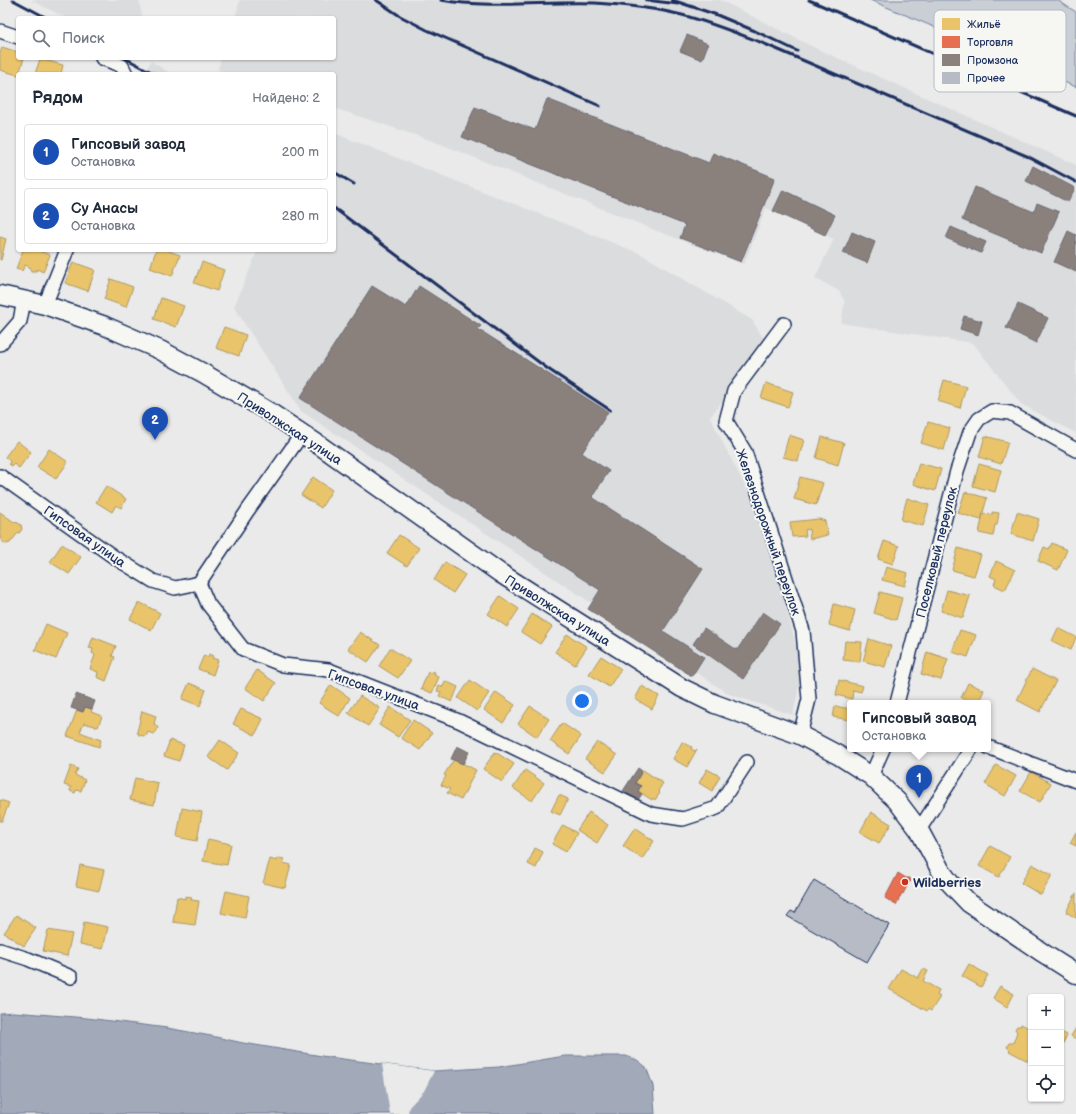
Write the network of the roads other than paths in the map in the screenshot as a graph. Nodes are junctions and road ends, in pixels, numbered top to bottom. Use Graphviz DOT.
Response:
graph roads {
  1 [pos="0,32"];
  2 [pos="16,36"];
  3 [pos="107,60"];
  4 [pos="125,72"];
  5 [pos="66,252"];
  6 [pos="0,295"];
  7 [pos="24,300"];
  8 [pos="45,305"];
  9 [pos="784,324"];
  10 [pos="0,344"];
  11 [pos="302,434"];
  12 [pos="1076,450"];
  13 [pos="0,476"];
  14 [pos="199,582"];
  15 [pos="898,700"];
  16 [pos="800,735"];
  17 [pos="991,748"];
  18 [pos="883,752"];
  19 [pos="969,752"];
  20 [pos="747,762"];
  21 [pos="871,776"];
  22 [pos="1076,781"];
  23 [pos="919,830"];
  24 [pos="0,950"];
  25 [pos="1076,974"];
  26 [pos="71,977"];
  1 -- 2 [label="street"];
  3 -- 4 [label="street"];
  5 -- 8 [label="street"];
  6 -- 7 [label="main road, Приволжская улица"];
  7 -- 8 [label="main road, Приволжская улица"];
  7 -- 10 [label="street"];
  8 -- 11 [label="main road, Приволжская улица"];
  9 -- 16 [label="street, Железнодорожный переулок"];
  11 -- 14 [label="street"];
  11 -- 16 [label="main road, Приволжская улица"];
  12 -- 15 [label="street, Поселковый переулок"];
  13 -- 14 [label="street, Гипсовая улица"];
  14 -- 20 [label="street, Гипсовая улица"];
  16 -- 21 [label="main road, Приволжская улица"];
  17 -- 22 [label="street"];
  18 -- 21 [label="street"];
  19 -- 23 [label="street"];
  21 -- 23 [label="main road, Приволжская улица"];
  23 -- 25 [label="main road, Приволжская улица"];
  24 -- 26 [label="street"];
}
